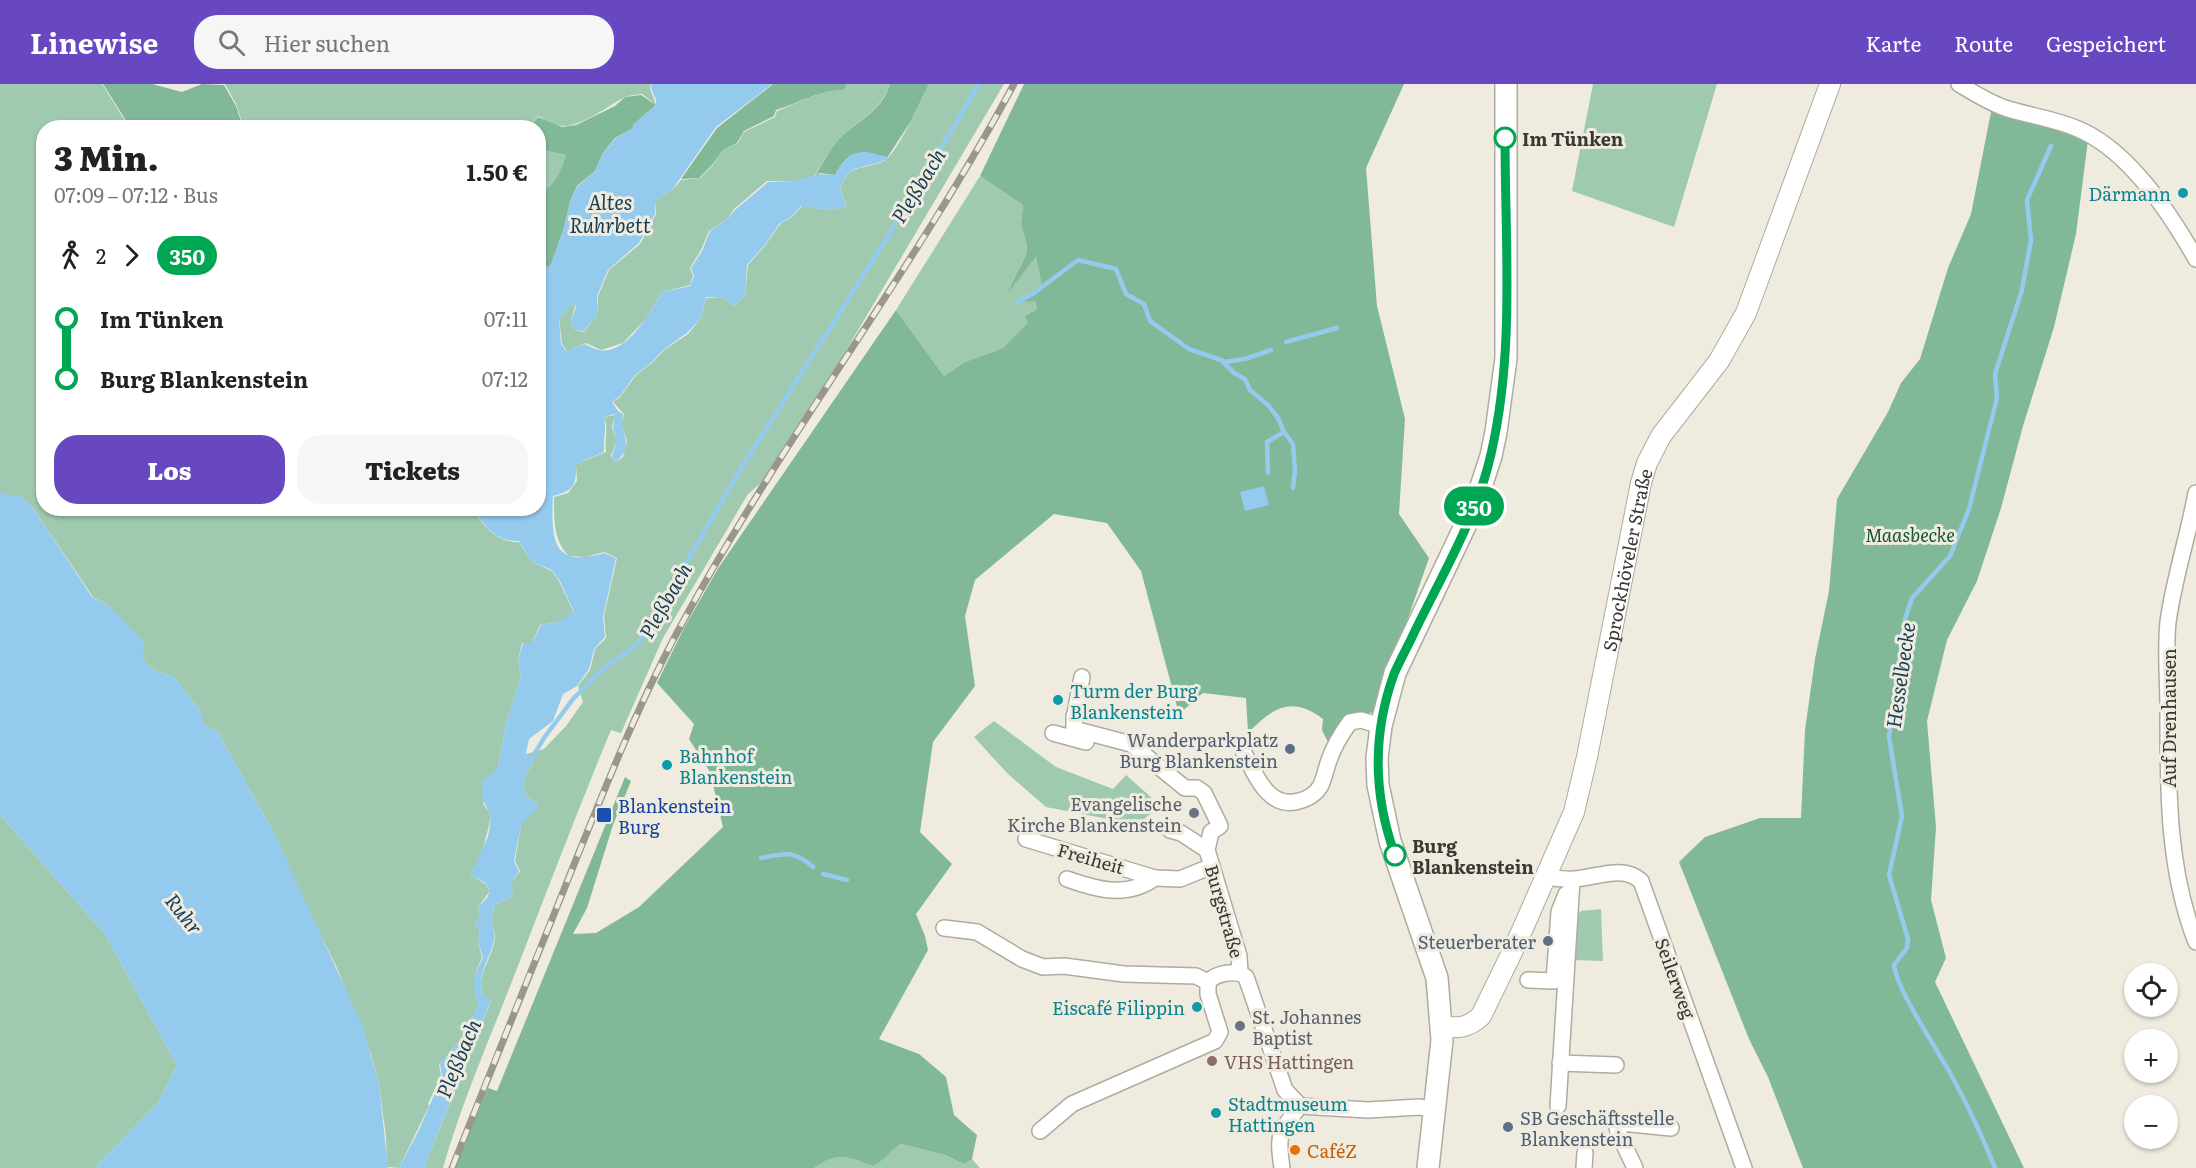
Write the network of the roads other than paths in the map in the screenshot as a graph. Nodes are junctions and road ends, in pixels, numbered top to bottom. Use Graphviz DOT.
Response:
graph roads {
  1 [pos="1506,84"];
  2 [pos="1830,84"];
  3 [pos="1959,84"];
  4 [pos="2196,260"];
  5 [pos="2196,493"];
  6 [pos="1082,677"];
  7 [pos="1381,726"];
  8 [pos="1053,734"];
  9 [pos="1243,751"];
  10 [pos="1142,752"];
  11 [pos="1170,830"];
  12 [pos="1026,838"];
  13 [pos="1207,850"];
  14 [pos="1212,866"];
  15 [pos="1546,877"];
  16 [pos="1155,878"];
  17 [pos="1067,879"];
  18 [pos="1572,880"];
  19 [pos="944,928"];
  20 [pos="2196,942"];
  21 [pos="1240,973"];
  22 [pos="1528,980"];
  23 [pos="1208,982"];
  24 [pos="1443,1027"];
  25 [pos="1560,1063"];
  26 [pos="1616,1065"];
  27 [pos="1300,1106"];
  28 [pos="1558,1106"];
  29 [pos="1434,1110"];
  30 [pos="1671,1128"];
  31 [pos="1040,1131"];
  32 [pos="1282,1168"];
  33 [pos="1428,1168"];
  34 [pos="1635,1168"];
  35 [pos="1744,1168"];
  1 -- 7 [label="main road"];
  2 -- 15 [label="street, Sprockhöveler Straße"];
  3 -- 4 [label="street"];
  5 -- 20 [label="street, Auf Drenhausen"];
  6 -- 10 [label="street, Burgstraße"];
  7 -- 9 [label="street"];
  7 -- 24 [label="main road"];
  8 -- 10 [label="street"];
  10 -- 13 [label="street, Burgstraße"];
  11 -- 13 [label="street, Burgstraße"];
  12 -- 16 [label="street, Freiheit"];
  13 -- 14 [label="street, Burgstraße"];
  14 -- 16 [label="street, Freiheit"];
  14 -- 21 [label="street, Burgstraße"];
  15 -- 18 [label="street, Seilerweg"];
  15 -- 24 [label="street, Sprockhöveler Straße"];
  16 -- 17 [label="street, Freiheit"];
  18 -- 22 [label="street"];
  18 -- 25 [label="street"];
  18 -- 35 [label="street, Seilerweg"];
  19 -- 23 [label="street"];
  21 -- 23 [label="street"];
  21 -- 27 [label="street"];
  23 -- 31 [label="street"];
  24 -- 29 [label="main road"];
  25 -- 26 [label="street"];
  25 -- 28 [label="street"];
  27 -- 29 [label="street"];
  27 -- 32 [label="street"];
  29 -- 33 [label="main road"];
  30 -- 34 [label="street"];
}
